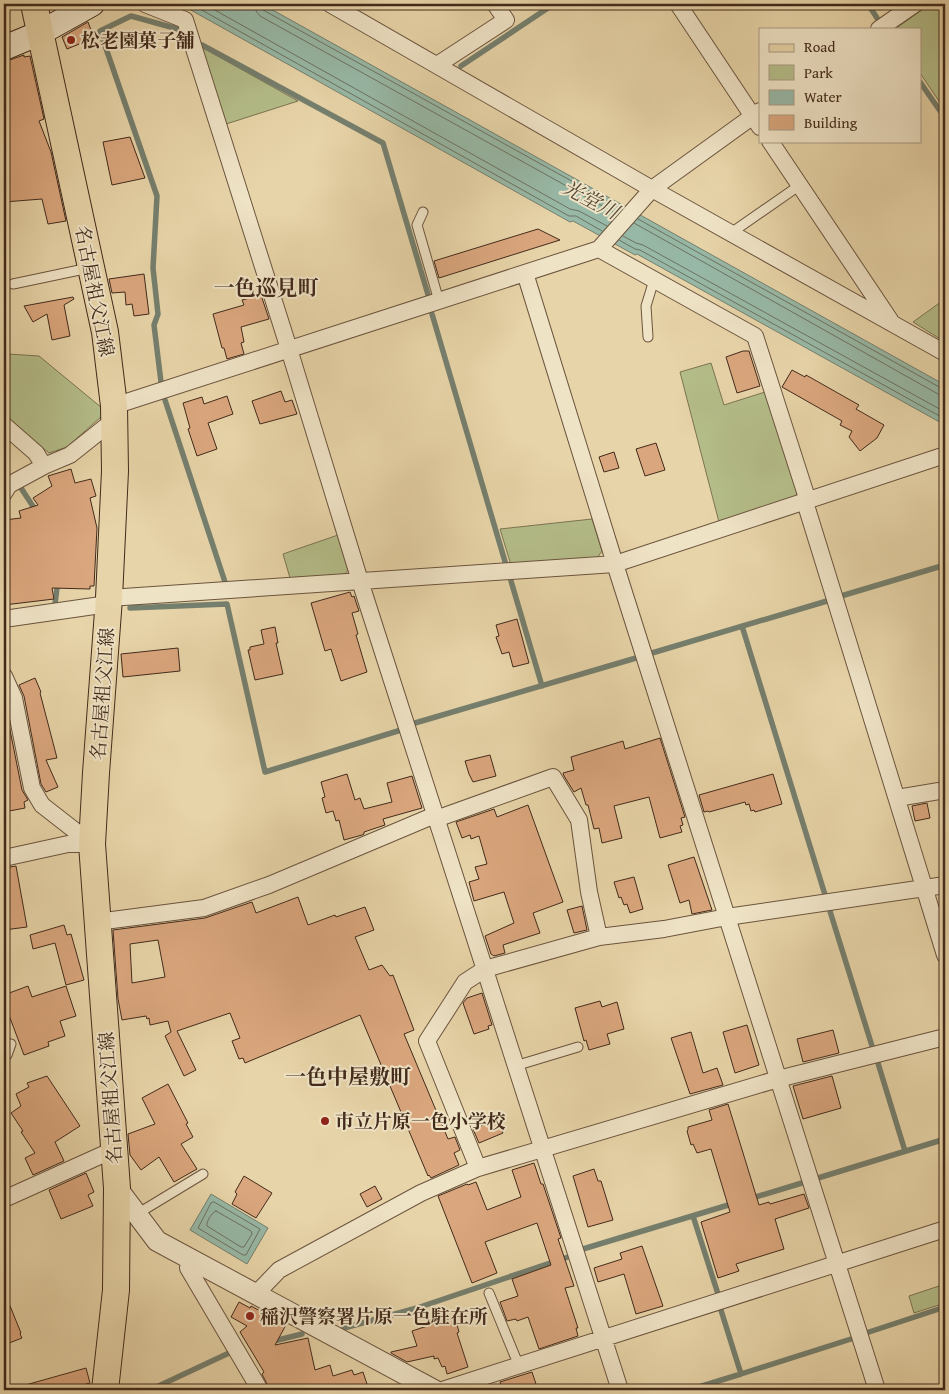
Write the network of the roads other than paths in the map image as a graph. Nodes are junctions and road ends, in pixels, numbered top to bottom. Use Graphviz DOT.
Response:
graph roads {
  1 [pos="34,4"];
  2 [pos="92,4"];
  3 [pos="145,4"];
  4 [pos="330,4"];
  5 [pos="495,4"];
  6 [pos="678,4"];
  7 [pos="915,4"];
  8 [pos="880,28"];
  9 [pos="40,33"];
  10 [pos="4,48"];
  11 [pos="437,65"];
  12 [pos="758,118"];
  13 [pos="771,142"];
  14 [pos="800,185"];
  15 [pos="647,195"];
  16 [pos="423,212"];
  17 [pos="731,233"];
  18 [pos="600,248"];
  19 [pos="92,268"];
  20 [pos="524,273"];
  21 [pos="654,280"];
  22 [pos="13,284"];
  23 [pos="439,301"];
  24 [pos="892,323"];
  25 [pos="648,337"];
  26 [pos="290,349"];
  27 [pos="945,353"];
  28 [pos="114,413"];
  29 [pos="4,425"];
  30 [pos="945,456"];
  31 [pos="44,466"];
  32 [pos="4,493"];
  33 [pos="806,502"];
  34 [pos="614,564"];
  35 [pos="360,581"];
  36 [pos="109,601"];
  37 [pos="4,619"];
  38 [pos="4,676"];
  39 [pos="945,790"];
  40 [pos="897,798"];
  41 [pos="436,817"];
  42 [pos="92,844"];
  43 [pos="4,858"];
  44 [pos="945,885"];
  45 [pos="924,888"];
  46 [pos="727,917"];
  47 [pos="98,922"];
  48 [pos="598,937"];
  49 [pos="945,956"];
  50 [pos="484,969"];
  51 [pos="945,1037"];
  52 [pos="11,1044"];
  53 [pos="578,1047"];
  54 [pos="4,1057"];
  55 [pos="516,1066"];
  56 [pos="778,1078"];
  57 [pos="542,1148"];
  58 [pos="113,1150"];
  59 [pos="478,1168"];
  60 [pos="203,1174"];
  61 [pos="117,1188"];
  62 [pos="4,1196"];
  63 [pos="137,1214"];
  64 [pos="945,1229"];
  65 [pos="190,1259"];
  66 [pos="836,1263"];
  67 [pos="489,1293"];
  68 [pos="256,1294"];
  69 [pos="603,1338"];
  70 [pos="519,1366"];
  71 [pos="105,1390"];
  72 [pos="260,1390"];
  73 [pos="434,1390"];
  74 [pos="442,1390"];
  75 [pos="620,1390"];
  76 [pos="877,1390"];
  1 -- 9 [label="main road, 名古屋祖父江線"];
  2 -- 9 [label="main road"];
  3 -- 26 [label="street"];
  4 -- 11 [label="street"];
  5 -- 11 [label="street"];
  6 -- 12 [label="street"];
  7 -- 8 [label="street"];
  9 -- 10 [label="main road"];
  9 -- 19 [label="main road, 名古屋祖父江線"];
  11 -- 15 [label="street"];
  12 -- 15 [label="street"];
  13 -- 14 [label="street"];
  14 -- 17 [label="lane"];
  14 -- 24 [label="street"];
  15 -- 17 [label="street"];
  15 -- 18 [label="street"];
  16 -- 23 [label="lane"];
  17 -- 24 [label="street"];
  18 -- 20 [label="street"];
  18 -- 21 [label="street"];
  19 -- 22 [label="lane"];
  19 -- 28 [label="main road, 名古屋祖父江線"];
  20 -- 23 [label="street"];
  20 -- 34 [label="street"];
  21 -- 25 [label="lane"];
  21 -- 33 [label="street"];
  23 -- 26 [label="street"];
  24 -- 27 [label="street"];
  26 -- 28 [label="street"];
  26 -- 35 [label="street"];
  28 -- 31 [label="street"];
  28 -- 36 [label="main road, 名古屋祖父江線"];
  29 -- 31 [label="street"];
  30 -- 33 [label="street"];
  31 -- 32 [label="street"];
  33 -- 34 [label="street"];
  33 -- 40 [label="street"];
  34 -- 35 [label="street"];
  34 -- 46 [label="street"];
  35 -- 36 [label="street"];
  35 -- 41 [label="street"];
  36 -- 37 [label="street"];
  36 -- 42 [label="main road, 名古屋祖父江線"];
  38 -- 42 [label="street"];
  39 -- 40 [label="street"];
  40 -- 45 [label="street"];
  41 -- 47 [label="street"];
  41 -- 48 [label="street"];
  41 -- 50 [label="street"];
  42 -- 43 [label="street"];
  42 -- 47 [label="main road, 名古屋祖父江線"];
  44 -- 45 [label="street"];
  45 -- 46 [label="street"];
  45 -- 49 [label="street"];
  46 -- 48 [label="street"];
  46 -- 56 [label="street"];
  47 -- 58 [label="main road, 名古屋祖父江線"];
  48 -- 50 [label="street"];
  50 -- 55 [label="street"];
  50 -- 59 [label="street"];
  51 -- 56 [label="street"];
  52 -- 54 [label="lane"];
  53 -- 55 [label="lane"];
  55 -- 57 [label="street"];
  56 -- 57 [label="street"];
  56 -- 66 [label="street"];
  57 -- 59 [label="street"];
  57 -- 69 [label="street"];
  58 -- 61 [label="main road, 名古屋祖父江線"];
  58 -- 62 [label="street"];
  59 -- 68 [label="street"];
  60 -- 63 [label="lane"];
  61 -- 63 [label="street"];
  61 -- 71 [label="main road, 名古屋祖父江線"];
  63 -- 65 [label="street"];
  64 -- 66 [label="street"];
  65 -- 68 [label="street"];
  65 -- 72 [label="street"];
  66 -- 69 [label="street"];
  66 -- 76 [label="street"];
  67 -- 70 [label="lane"];
  68 -- 73 [label="street"];
  69 -- 70 [label="street"];
  69 -- 75 [label="street"];
  70 -- 74 [label="street"];
}
